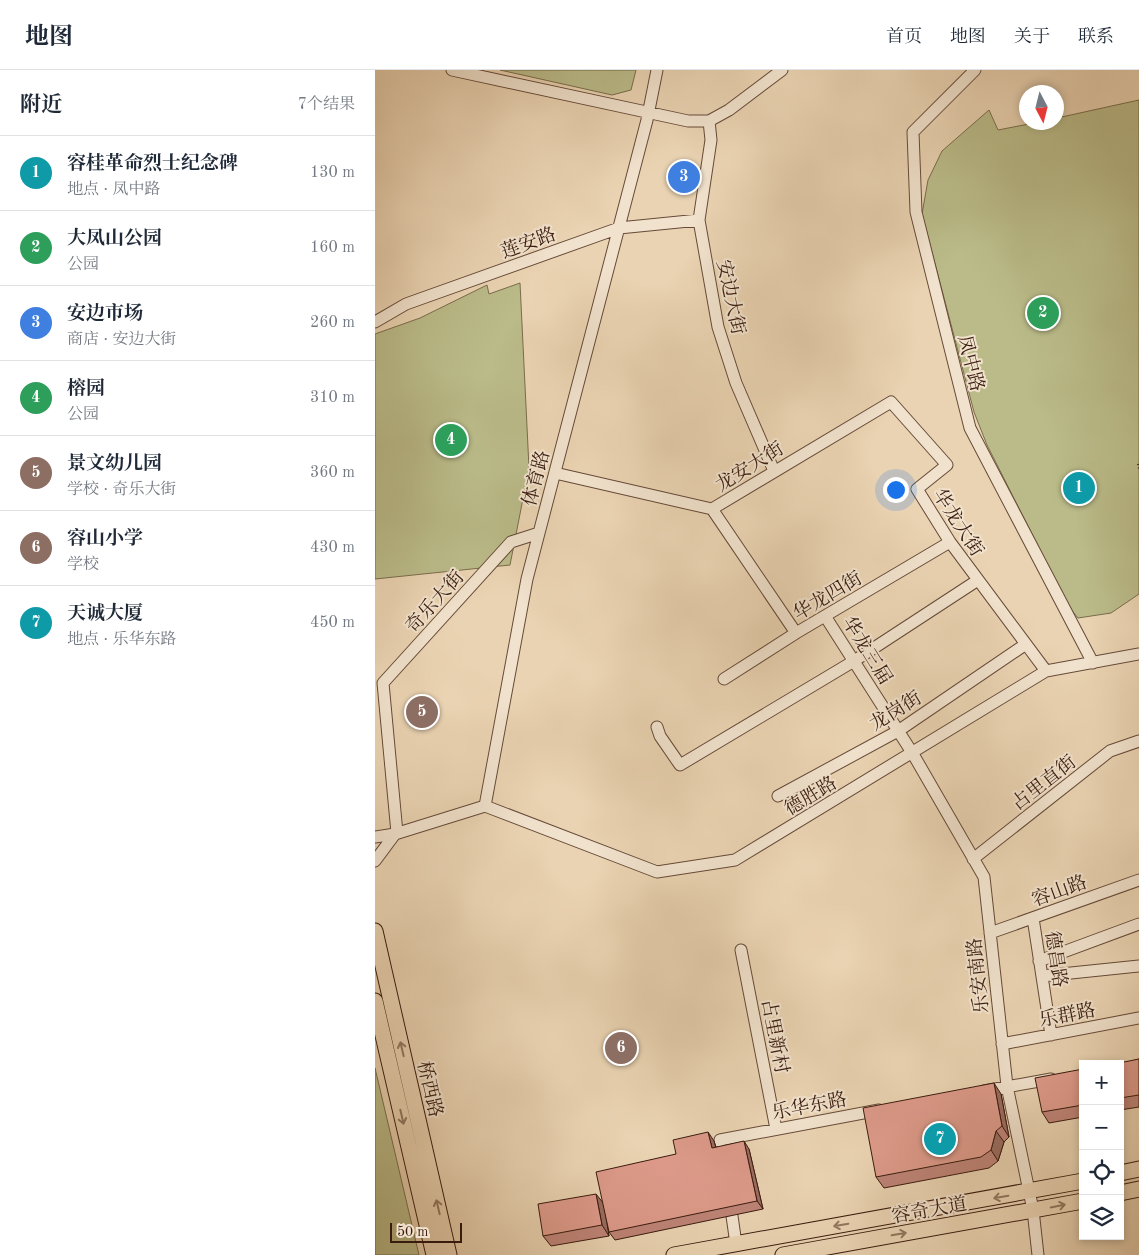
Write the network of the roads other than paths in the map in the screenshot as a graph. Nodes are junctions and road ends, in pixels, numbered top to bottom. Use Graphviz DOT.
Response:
graph roads {
  1 [pos="452,70"];
  2 [pos="657,70"];
  3 [pos="782,70"];
  4 [pos="975,70"];
  5 [pos="649,111"];
  6 [pos="709,121"];
  7 [pos="699,220"];
  8 [pos="619,228"];
  9 [pos="375,322"];
  10 [pos="891,402"];
  11 [pos="774,470"];
  12 [pos="555,473"];
  13 [pos="712,509"];
  14 [pos="539,533"];
  15 [pos="950,542"];
  16 [pos="977,580"];
  17 [pos="825,616"];
  18 [pos="796,633"];
  19 [pos="1026,644"];
  20 [pos="1139,654"];
  21 [pos="854,661"];
  22 [pos="1093,663"];
  23 [pos="1046,671"];
  24 [pos="724,680"];
  25 [pos="657,727"];
  26 [pos="898,731"];
  27 [pos="1139,741"];
  28 [pos="913,754"];
  29 [pos="778,796"];
  30 [pos="485,806"];
  31 [pos="396,834"];
  32 [pos="375,837"];
  33 [pos="973,859"];
  34 [pos="375,861"];
  35 [pos="1139,880"];
  36 [pos="1033,918"];
  37 [pos="1139,924"];
  38 [pos="375,931"];
  39 [pos="991,933"];
  40 [pos="741,950"];
  41 [pos="1039,961"];
  42 [pos="1139,966"];
  43 [pos="1042,976"];
  44 [pos="375,1001"];
  45 [pos="1139,1018"];
  46 [pos="1051,1035"];
  47 [pos="1002,1044"];
  48 [pos="1064,1076"];
  49 [pos="1007,1086"];
  50 [pos="969,1094"];
  51 [pos="891,1108"];
  52 [pos="776,1129"];
  53 [pos="725,1168"];
  54 [pos="1139,1169"];
  55 [pos="1124,1172"];
  56 [pos="1079,1182"];
  57 [pos="727,1187"];
  58 [pos="1139,1189"];
  59 [pos="1030,1192"];
  60 [pos="1124,1192"];
  61 [pos="1079,1202"];
  62 [pos="1033,1210"];
  63 [pos="444,1232"];
  64 [pos="736,1244"];
  65 [pos="434,1255"];
  66 [pos="449,1255"];
  67 [pos="457,1255"];
  68 [pos="674,1255"];
  69 [pos="783,1255"];
  70 [pos="1038,1255"];
  1 -- 5 [label="street"];
  2 -- 5 [label="street, 体育路"];
  3 -- 6 [label="street"];
  4 -- 22 [label="street, 凤中路"];
  5 -- 6 [label="street"];
  5 -- 8 [label="street, 体育路"];
  6 -- 7 [label="street, 安边大街"];
  7 -- 8 [label="street, 莲安路"];
  7 -- 11 [label="street, 安边大街"];
  8 -- 9 [label="street, 莲安路"];
  8 -- 12 [label="street, 体育路"];
  10 -- 11 [label="street, 龙安大街"];
  10 -- 15 [label="street, 华龙大街"];
  11 -- 13 [label="street, 龙安大街"];
  12 -- 13 [label="street, 龙安大街"];
  12 -- 14 [label="street, 体育路"];
  13 -- 18 [label="street"];
  14 -- 30 [label="street, 体育路"];
  14 -- 31 [label="street, 奇乐大街"];
  15 -- 16 [label="street, 华龙大街"];
  15 -- 17 [label="street, 华龙四街"];
  16 -- 19 [label="street, 华龙大街"];
  16 -- 21 [label="street"];
  17 -- 18 [label="street, 华龙四街"];
  17 -- 21 [label="street, 华龙三届"];
  18 -- 24 [label="street, 华龙四街"];
  19 -- 23 [label="street, 华龙大街"];
  19 -- 26 [label="street, 龙岗街"];
  20 -- 22 [label="street, 德胜路"];
  21 -- 25 [label="street"];
  21 -- 26 [label="street, 华龙三届"];
  22 -- 23 [label="street, 德胜路"];
  23 -- 28 [label="street, 德胜路"];
  26 -- 28 [label="street, 华龙三届"];
  26 -- 29 [label="street, 龙岗街"];
  27 -- 33 [label="street, 占里直街"];
  28 -- 30 [label="street, 德胜路"];
  28 -- 33 [label="street, 乐安南路"];
  30 -- 31 [label="street"];
  31 -- 32 [label="street"];
  31 -- 34 [label="street"];
  33 -- 39 [label="street, 乐安南路"];
  35 -- 36 [label="street, 容山路"];
  36 -- 39 [label="street, 容山路"];
  36 -- 41 [label="street, 德昌路"];
  37 -- 41 [label="street"];
  63 -- 38 [label="main road, 桥西路, one-way"];
  39 -- 47 [label="street, 乐安南路"];
  40 -- 52 [label="street, 占里新村"];
  41 -- 43 [label="street, 德昌路"];
  42 -- 43 [label="street"];
  43 -- 46 [label="street, 德昌路"];
  44 -- 65 [label="main road, 桥西路, one-way"];
  45 -- 46 [label="street, 乐群路"];
  46 -- 47 [label="street, 乐群路"];
  47 -- 49 [label="street, 乐安南路"];
  48 -- 49 [label="street"];
  49 -- 50 [label="street"];
  49 -- 59 [label="street, 乐安南路"];
  51 -- 52 [label="street, 乐华东路"];
  52 -- 53 [label="street, 乐华东路"];
  54 -- 55 [label="main road"];
  56 -- 59 [label="main road"];
  57 -- 64 [label="street"];
  58 -- 60 [label="main road"];
  59 -- 62 [label="street, 乐安南路"];
  59 -- 64 [label="main road, one-way"];
  62 -- 61 [label="main road, 容奇大道, one-way"];
  69 -- 62 [label="main road, 容奇大道, one-way"];
  62 -- 70 [label="street, 乐安南路"];
  63 -- 66 [label="main road, 桥西路"];
  63 -- 67 [label="main road"];
  64 -- 68 [label="main road"];
}
